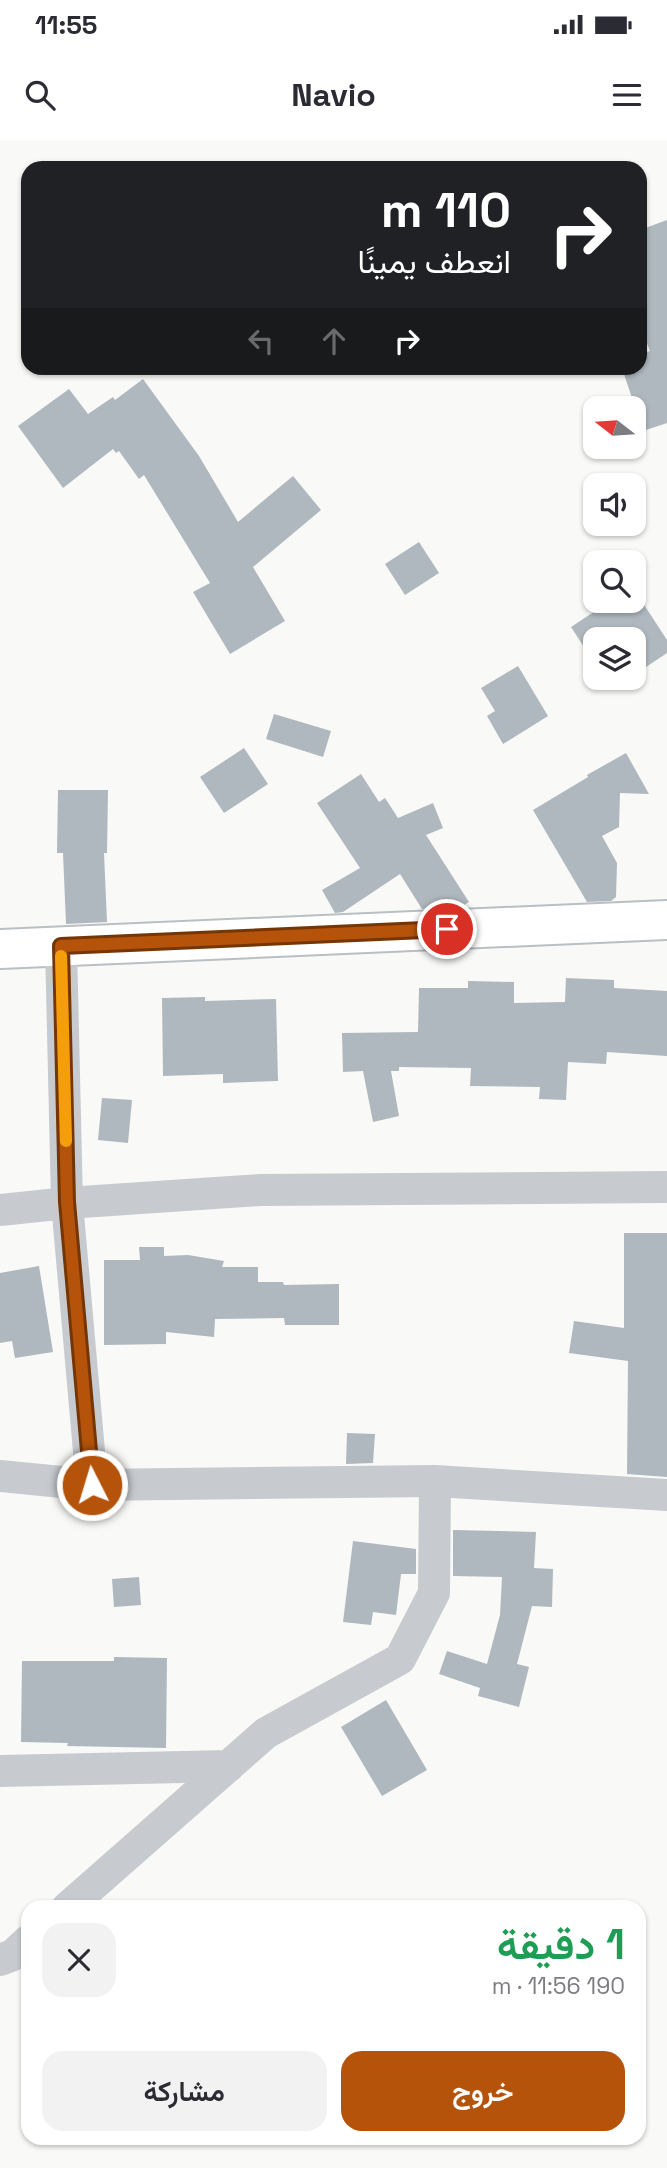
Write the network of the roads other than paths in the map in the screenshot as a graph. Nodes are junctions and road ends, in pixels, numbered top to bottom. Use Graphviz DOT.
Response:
graph roads {
  1 [pos="667,919"];
  2 [pos="61,946"];
  3 [pos="0,949"];
  4 [pos="667,1187"];
  5 [pos="67,1202"];
  6 [pos="0,1210"];
  7 [pos="0,1476"];
  8 [pos="435,1480"];
  9 [pos="92,1485"];
  10 [pos="667,1495"];
  11 [pos="229,1766"];
  12 [pos="0,1771"];
  13 [pos="76,1900"];
  14 [pos="21,1948"];
  15 [pos="0,1960"];
  1 -- 2 [label="street"];
  2 -- 3 [label="street"];
  2 -- 5 [label="street"];
  4 -- 5 [label="street"];
  5 -- 6 [label="street"];
  5 -- 9 [label="street"];
  7 -- 9 [label="street"];
  8 -- 9 [label="street"];
  8 -- 10 [label="street"];
  8 -- 11 [label="street"];
  11 -- 12 [label="street"];
  11 -- 13 [label="street"];
  14 -- 15 [label="street"];
}
